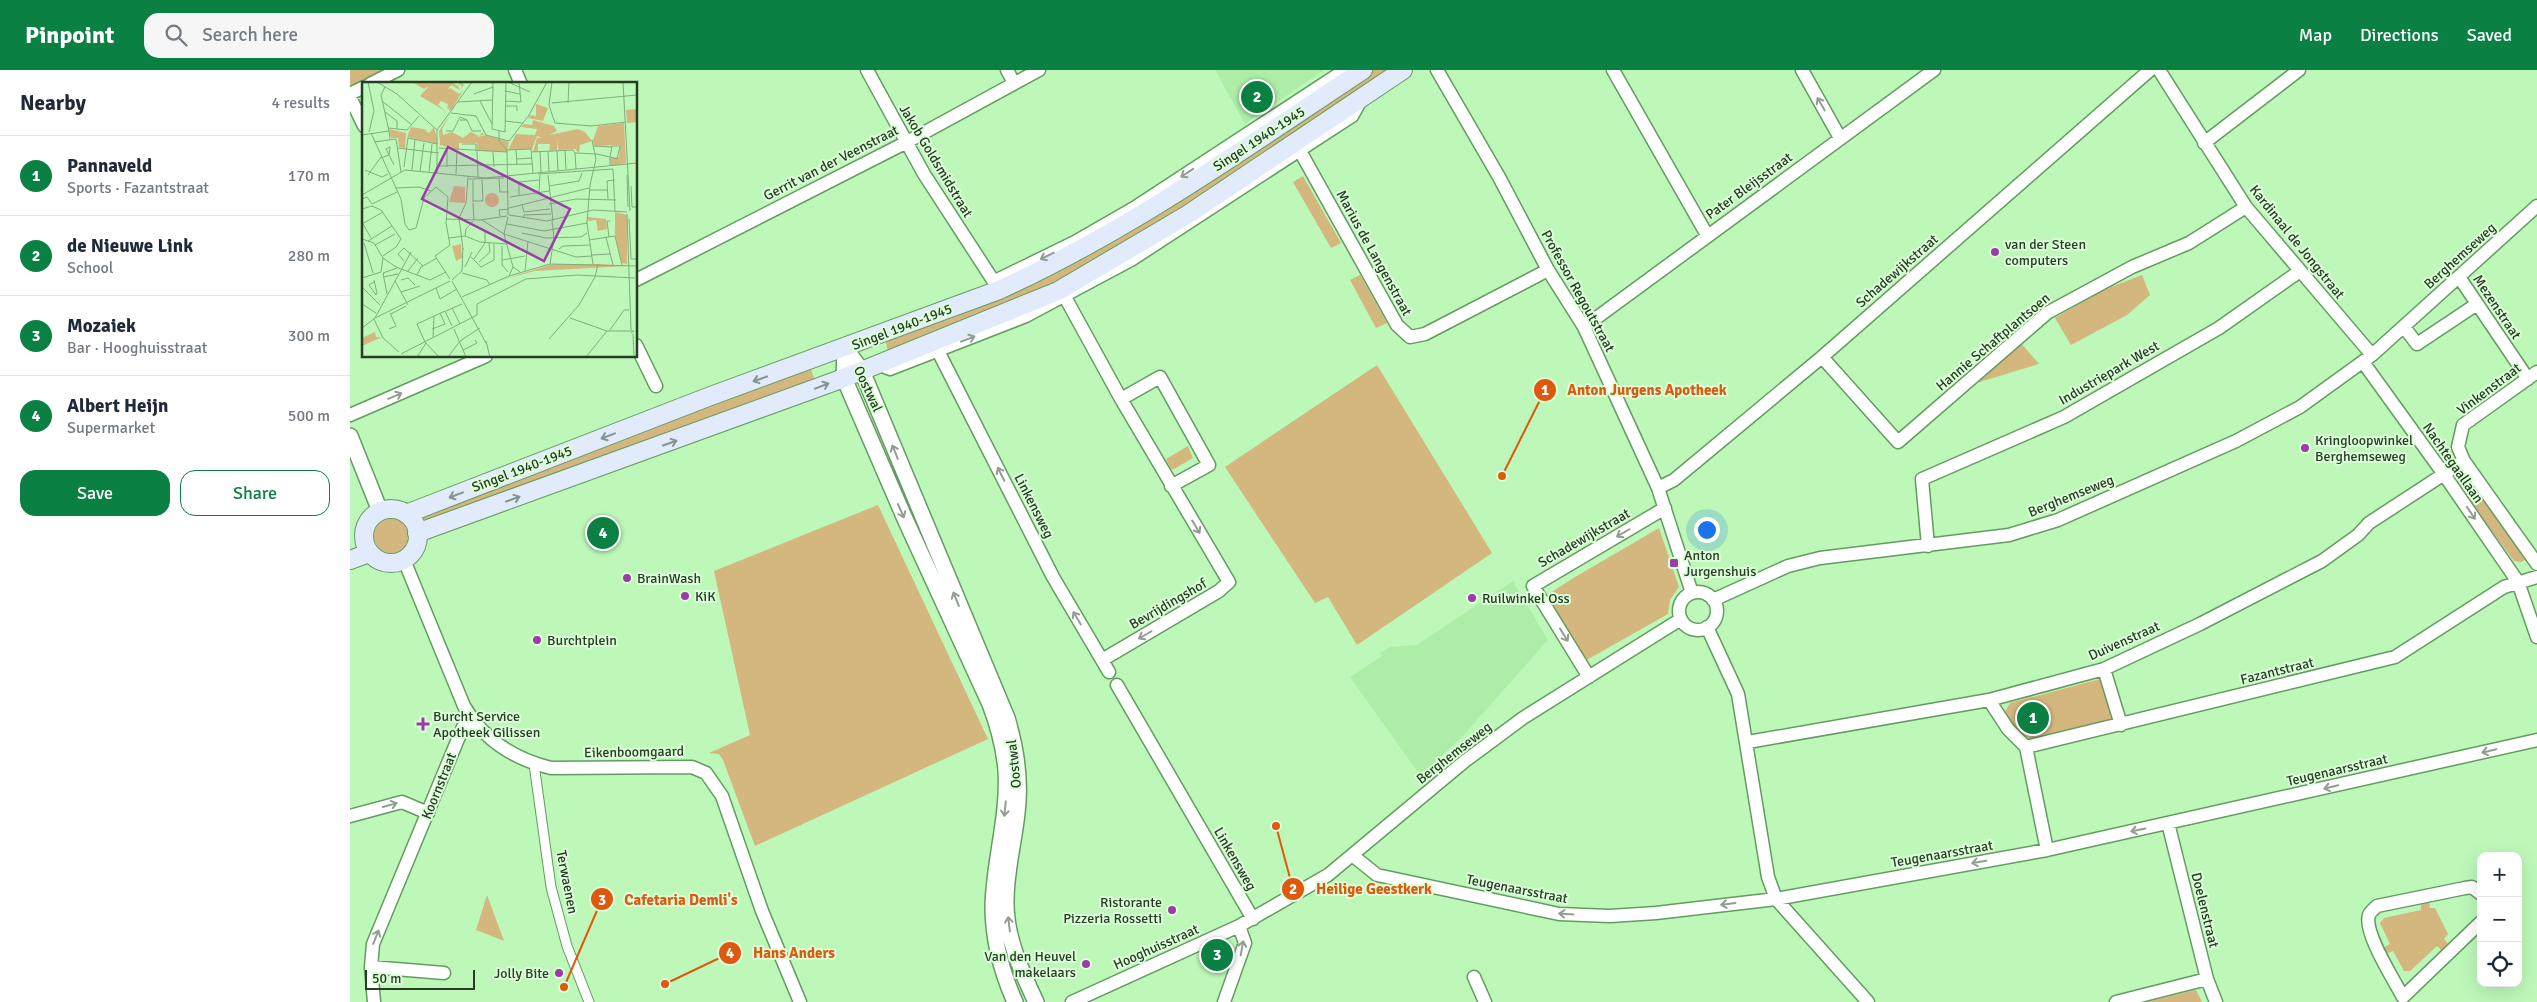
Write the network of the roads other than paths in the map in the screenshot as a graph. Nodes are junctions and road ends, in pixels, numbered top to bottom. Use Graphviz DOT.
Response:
graph roads {
  1 [pos="398,70"];
  2 [pos="515,70"];
  3 [pos="867,70"];
  4 [pos="1007,70"];
  5 [pos="1039,70"];
  6 [pos="1345,70"];
  7 [pos="1363,70"];
  8 [pos="1403,70"];
  9 [pos="1437,70"];
  10 [pos="1613,70"];
  11 [pos="1802,70"];
  12 [pos="1934,70"];
  13 [pos="2150,70"];
  14 [pos="2159,70"];
  15 [pos="2300,70"];
  16 [pos="374,82"];
  17 [pos="521,82"];
  18 [pos="1014,83"];
  19 [pos="362,88"];
  20 [pos="350,95"];
  21 [pos="1362,97"];
  22 [pos="362,122"];
  23 [pos="1840,138"];
  24 [pos="905,142"];
  25 [pos="2204,143"];
  26 [pos="1300,151"];
  27 [pos="2537,206"];
  28 [pos="2246,207"];
  29 [pos="1707,235"];
  30 [pos="1548,270"];
  31 [pos="2300,272"];
  32 [pos="2459,277"];
  33 [pos="638,279"];
  34 [pos="997,285"];
  35 [pos="1065,297"];
  36 [pos="2477,304"];
  37 [pos="1584,327"];
  38 [pos="2404,327"];
  39 [pos="845,348"];
  40 [pos="638,349"];
  41 [pos="938,351"];
  42 [pos="1822,357"];
  43 [pos="478,358"];
  44 [pos="2367,359"];
  45 [pos="870,368"];
  46 [pos="2532,375"];
  47 [pos="844,378"];
  48 [pos="656,386"];
  49 [pos="1121,399"];
  50 [pos="350,415"];
  51 [pos="350,436"];
  52 [pos="2464,461"];
  53 [pos="2443,473"];
  54 [pos="1171,486"];
  55 [pos="1658,488"];
  56 [pos="1665,508"];
  57 [pos="406,514"];
  58 [pos="374,517"];
  59 [pos="350,531"];
  60 [pos="418,533"];
  61 [pos="1928,546"];
  62 [pos="369,553"];
  63 [pos="350,560"];
  64 [pos="404,560"];
  65 [pos="2537,564"];
  66 [pos="2537,577"];
  67 [pos="2518,582"];
  68 [pos="1692,593"];
  69 [pos="1713,600"];
  70 [pos="1681,619"];
  71 [pos="1707,627"];
  72 [pos="2537,638"];
  73 [pos="1102,660"];
  74 [pos="2104,669"];
  75 [pos="1109,672"];
  76 [pos="1589,677"];
  77 [pos="1117,685"];
  78 [pos="1989,700"];
  79 [pos="475,725"];
  80 [pos="2121,725"];
  81 [pos="2537,740"];
  82 [pos="1748,742"];
  83 [pos="2026,747"];
  84 [pos="534,764"];
  85 [pos="428,813"];
  86 [pos="350,816"];
  87 [pos="2168,823"];
  88 [pos="1006,850"];
  89 [pos="2047,850"];
  90 [pos="1352,855"];
  91 [pos="2477,891"];
  92 [pos="1776,899"];
  93 [pos="1253,918"];
  94 [pos="1239,926"];
  95 [pos="2477,926"];
  96 [pos="371,967"];
  97 [pos="444,973"];
  98 [pos="1474,977"];
  99 [pos="2207,979"];
  100 [pos="2405,999"];
  101 [pos="374,1002"];
  102 [pos="589,1002"];
  103 [pos="800,1002"];
  104 [pos="1015,1002"];
  105 [pos="1036,1002"];
  106 [pos="1072,1002"];
  107 [pos="1224,1002"];
  108 [pos="1485,1002"];
  109 [pos="1868,1002"];
  110 [pos="2116,1002"];
  111 [pos="2216,1002"];
  1 -- 16 [label="street"];
  2 -- 17 [label="street"];
  3 -- 24 [label="street, Jakob Goldsmidstraat"];
  4 -- 18 [label="street"];
  5 -- 18 [label="street, Gerrit van der Veenstraat"];
  6 -- 34 [label="street, Singel 1940-1945, one-way"];
  7 -- 34 [label="main road, Singel 1940-1945"];
  8 -- 21 [label="main road, Singel 1940-1945"];
  9 -- 30 [label="street, Professor Regoutstraat"];
  10 -- 29 [label="street"];
  23 -- 11 [label="street, one-way"];
  12 -- 23 [label="street, Pater Bleijsstraat"];
  13 -- 42 [label="street, Schadewijkstraat"];
  14 -- 25 [label="street, Kardinaal de Jongstraat"];
  15 -- 25 [label="street"];
  18 -- 24 [label="street, Gerrit van der Veenstraat"];
  19 -- 20 [label="street"];
  20 -- 22 [label="street"];
  21 -- 26 [label="street, Singel 1940-1945"];
  21 -- 45 [label="main road, Singel 1940-1945"];
  23 -- 29 [label="street, Pater Bleijsstraat"];
  24 -- 33 [label="street, Gerrit van der Veenstraat"];
  24 -- 34 [label="street, Jakob Goldsmidstraat"];
  25 -- 28 [label="street, Kardinaal de Jongstraat"];
  26 -- 30 [label="street, Marius de Langenstraat"];
  26 -- 35 [label="street, Singel 1940-1945"];
  27 -- 32 [label="street, Berghemseweg"];
  28 -- 31 [label="street, Kardinaal de Jongstraat"];
  28 -- 42 [label="street, Hannie Schaftplantsoen"];
  29 -- 37 [label="street, Pater Bleijsstraat"];
  30 -- 37 [label="street, Professor Regoutstraat"];
  31 -- 44 [label="street, Kardinaal de Jongstraat"];
  31 -- 61 [label="street, Industriepark West"];
  32 -- 36 [label="street, Mezenstraat"];
  32 -- 38 [label="street, Berghemseweg"];
  34 -- 39 [label="main road, Singel 1940-1945"];
  41 -- 35 [label="street, Singel 1940-1945, one-way"];
  35 -- 49 [label="street, Bevrijdingshof"];
  36 -- 38 [label="street"];
  36 -- 46 [label="street, Mezenstraat"];
  37 -- 55 [label="street, Professor Regoutstraat"];
  38 -- 44 [label="street, Berghemseweg"];
  39 -- 45 [label="street, Oostwal"];
  39 -- 47 [label="street, Oostwal"];
  39 -- 57 [label="main road, Singel 1940-1945, one-way"];
  40 -- 48 [label="street"];
  41 -- 45 [label="street, Singel 1940-1945"];
  73 -- 41 [label="street, Linkensweg, one-way"];
  42 -- 55 [label="street, Schadewijkstraat"];
  50 -- 43 [label="street, one-way"];
  44 -- 53 [label="street, Nachtegaallaan"];
  44 -- 61 [label="street, Berghemseweg"];
  45 -- 47 [label="main road, Singel 1940-1945"];
  88 -- 45 [label="street, Oostwal, one-way"];
  46 -- 52 [label="street, Vinkenstraat"];
  60 -- 47 [label="main road, Singel 1940-1945, one-way"];
  47 -- 88 [label="street, Oostwal, one-way"];
  49 -- 54 [label="street, Bevrijdingshof"];
  49 -- 54 [label="street"];
  51 -- 58 [label="street"];
  52 -- 53 [label="street, Duivenstraat"];
  52 -- 65 [label="street, Nachtegaallaan"];
  53 -- 67 [label="street, Nachtegaallaan, one-way"];
  53 -- 74 [label="street, Duivenstraat"];
  54 -- 73 [label="street, Bevrijdingshof, one-way"];
  55 -- 56 [label="street, Professor Regoutstraat"];
  56 -- 68 [label="street, Professor Regoutstraat"];
  56 -- 76 [label="street, Schadewijkstraat, one-way"];
  57 -- 58 [label="main road"];
  57 -- 60 [label="main road"];
  58 -- 59 [label="main road"];
  58 -- 62 [label="main road"];
  60 -- 64 [label="main road"];
  61 -- 69 [label="street, Berghemseweg"];
  62 -- 63 [label="main road"];
  62 -- 64 [label="main road"];
  64 -- 79 [label="street"];
  66 -- 67 [label="street"];
  67 -- 72 [label="street, Nachtegaallaan"];
  67 -- 80 [label="street, Fazantstraat"];
  68 -- 69 [label="street"];
  68 -- 70 [label="street"];
  69 -- 71 [label="street"];
  70 -- 71 [label="street"];
  70 -- 76 [label="street, Berghemseweg"];
  71 -- 82 [label="street"];
  73 -- 75 [label="street, Linkensweg"];
  74 -- 78 [label="street, Duivenstraat"];
  74 -- 80 [label="street"];
  76 -- 90 [label="street, Berghemseweg"];
  77 -- 93 [label="street, Linkensweg"];
  78 -- 82 [label="street, Duivenstraat"];
  78 -- 83 [label="street"];
  79 -- 84 [label="street, Eikenboomgaard"];
  79 -- 85 [label="street, Koornstraat"];
  80 -- 83 [label="street, Fazantstraat"];
  81 -- 87 [label="street, Teugenaarsstraat, one-way"];
  82 -- 92 [label="street"];
  83 -- 89 [label="street"];
  84 -- 102 [label="street, Terwaenen"];
  84 -- 103 [label="street, Eikenboomgaard"];
  86 -- 85 [label="street, one-way"];
  96 -- 85 [label="street, Koornstraat, one-way"];
  87 -- 89 [label="street, Teugenaarsstraat, one-way"];
  87 -- 99 [label="street, Doelenstraat"];
  88 -- 104 [label="street, Oostwal"];
  105 -- 88 [label="street, Oostwal, one-way"];
  89 -- 92 [label="street, Teugenaarsstraat, one-way"];
  92 -- 90 [label="street, Teugenaarsstraat, one-way"];
  90 -- 93 [label="street, Berghemseweg"];
  91 -- 100 [label="street"];
  92 -- 109 [label="street"];
  93 -- 94 [label="street, Hooghuisstraat"];
  94 -- 106 [label="street, Hooghuisstraat"];
  107 -- 94 [label="street, one-way"];
  95 -- 100 [label="street"];
  96 -- 97 [label="street"];
  96 -- 101 [label="street, Koornstraat"];
  98 -- 108 [label="street"];
  99 -- 110 [label="street"];
  99 -- 111 [label="street, Doelenstraat"];
}
